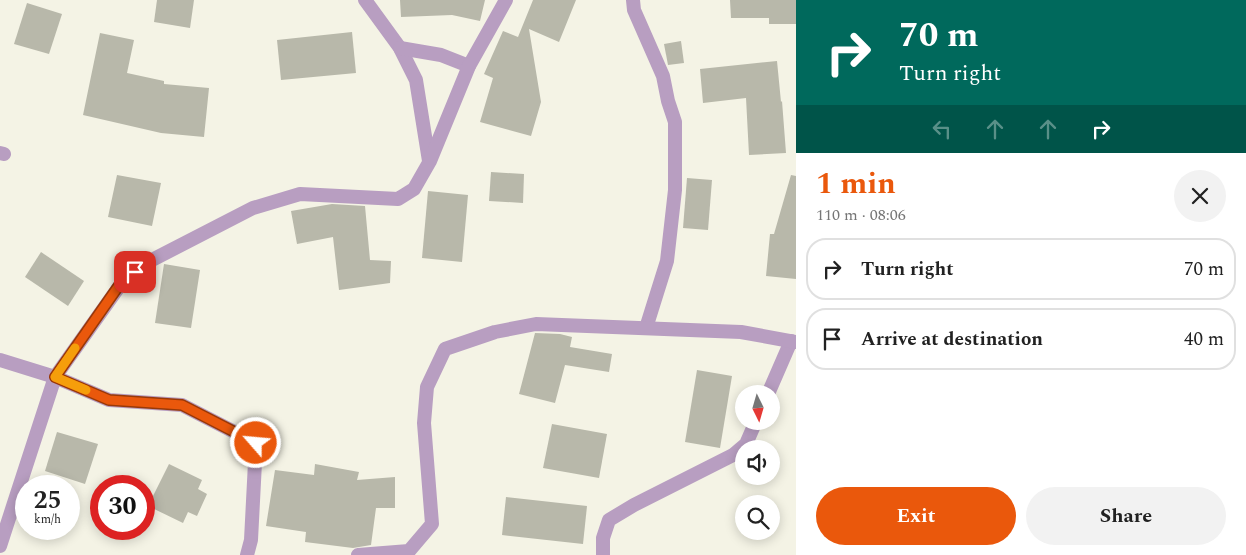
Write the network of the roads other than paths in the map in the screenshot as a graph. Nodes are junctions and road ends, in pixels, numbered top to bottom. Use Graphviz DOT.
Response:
graph roads {
  1 [pos="365,0"];
  2 [pos="506,0"];
  3 [pos="633,0"];
  4 [pos="400,48"];
  5 [pos="470,66"];
  6 [pos="430,161"];
  7 [pos="646,328"];
  8 [pos="794,341"];
  9 [pos="0,360"];
  10 [pos="55,377"];
  11 [pos="772,385"];
  12 [pos="752,430"];
  13 [pos="0,546"];
  14 [pos="247,555"];
  15 [pos="358,555"];
  16 [pos="603,555"];
  1 -- 4 [label="street"];
  2 -- 5 [label="street"];
  3 -- 7 [label="street"];
  4 -- 5 [label="street"];
  4 -- 6 [label="street"];
  5 -- 6 [label="street"];
  6 -- 10 [label="street"];
  7 -- 8 [label="street"];
  7 -- 15 [label="street"];
  8 -- 11 [label="street"];
  9 -- 10 [label="street"];
  10 -- 13 [label="street"];
  10 -- 14 [label="street"];
  12 -- 16 [label="street"];
}
